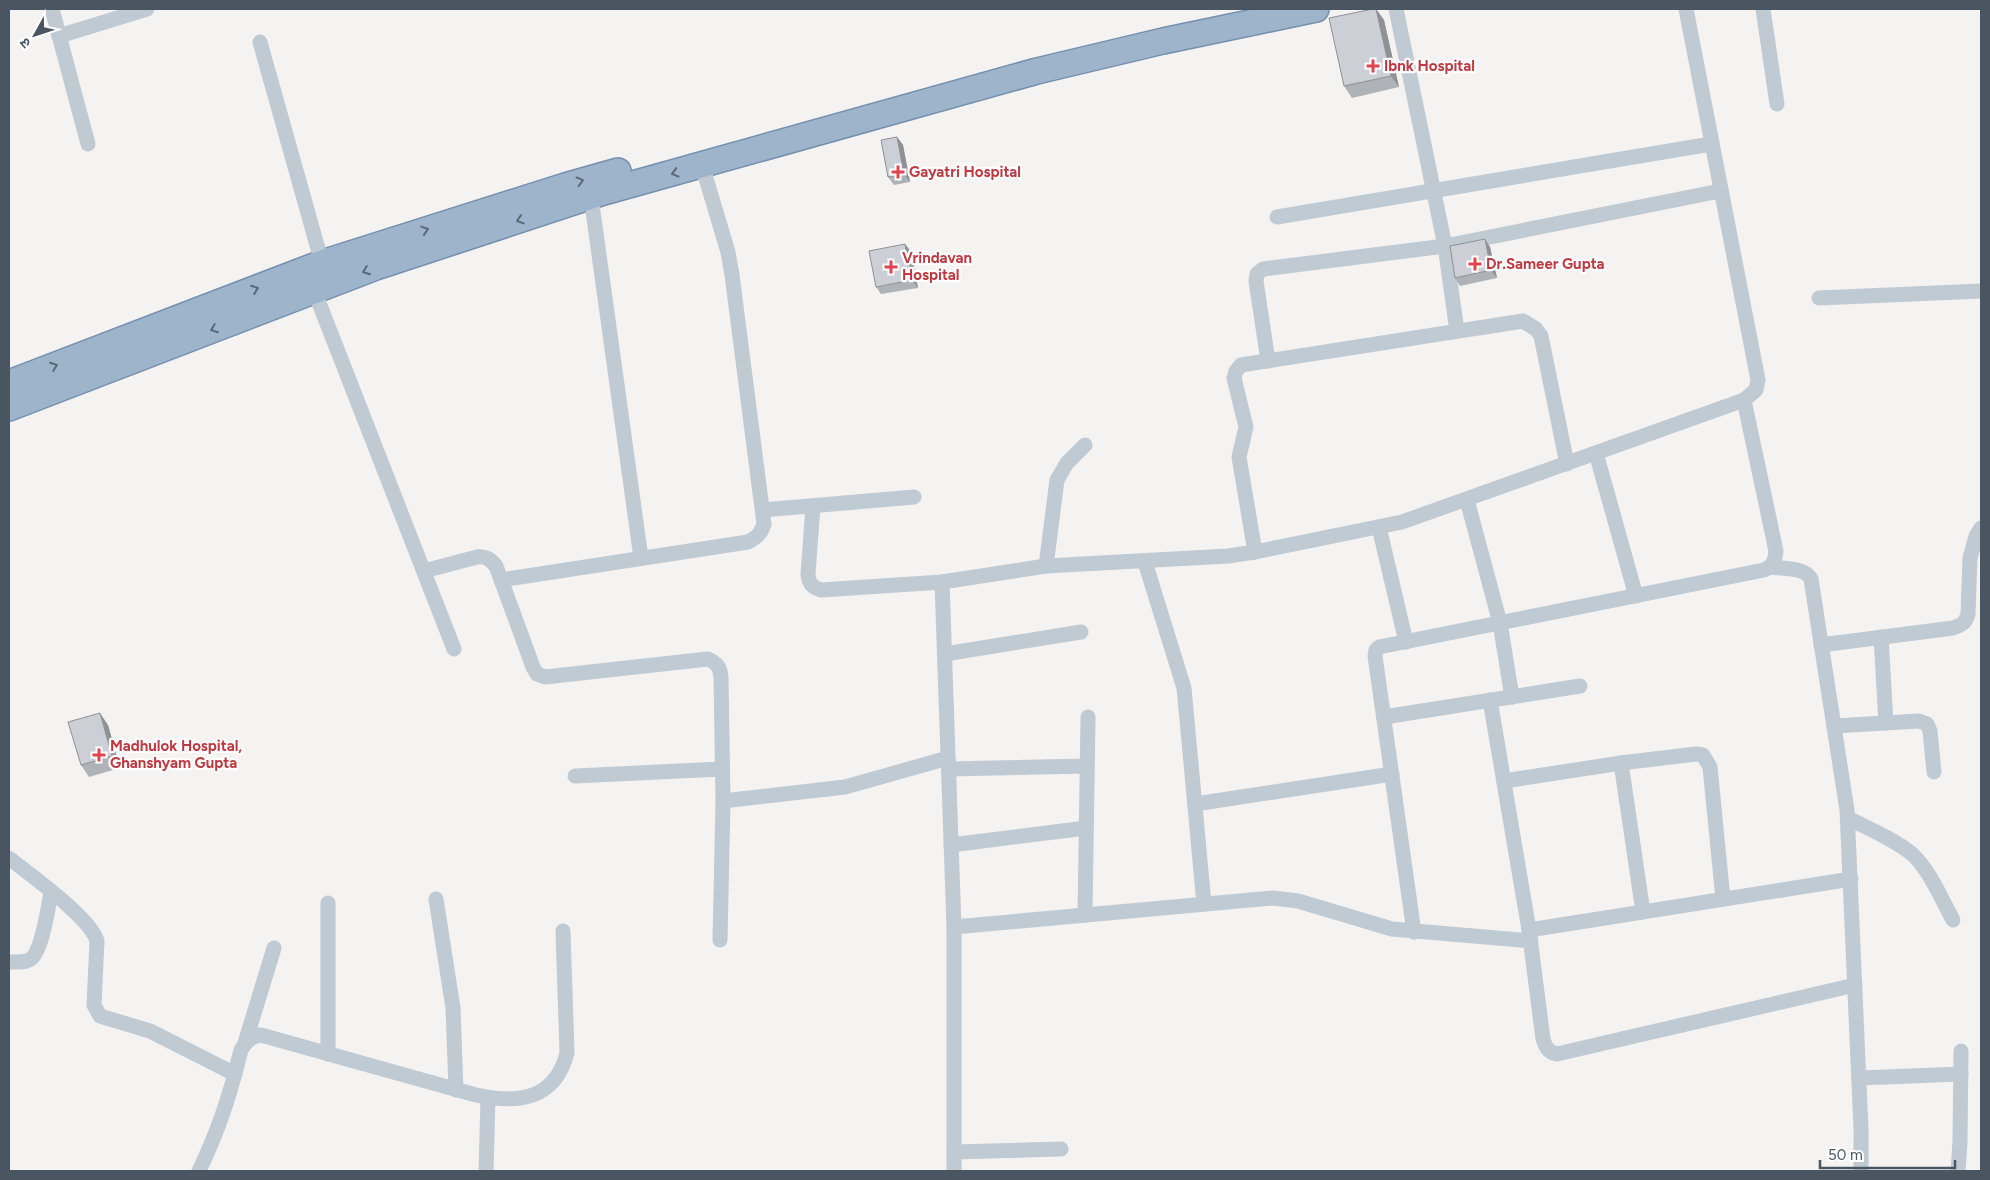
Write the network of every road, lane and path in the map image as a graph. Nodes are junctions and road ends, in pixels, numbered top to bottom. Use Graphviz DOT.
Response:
graph roads {
  1 [pos="52,9"];
  2 [pos="147,9"];
  3 [pos="1243,9"];
  4 [pos="1316,9"];
  5 [pos="1396,9"];
  6 [pos="1686,9"];
  7 [pos="1764,9"];
  8 [pos="59,36"];
  9 [pos="260,42"];
  10 [pos="1776,104"];
  11 [pos="88,144"];
  12 [pos="1711,144"];
  13 [pos="702,166"];
  14 [pos="1434,191"];
  15 [pos="1720,191"];
  16 [pos="591,197"];
  17 [pos="1277,217"];
  18 [pos="1445,246"];
  19 [pos="322,263"];
  20 [pos="314,290"];
  21 [pos="1981,291"];
  22 [pos="1819,298"];
  23 [pos="1457,332"];
  24 [pos="1268,361"];
  25 [pos="9,383"];
  26 [pos="1744,400"];
  27 [pos="9,408"];
  28 [pos="1085,445"];
  29 [pos="1596,453"];
  30 [pos="1567,464"];
  31 [pos="914,497"];
  32 [pos="1467,500"];
  33 [pos="813,506"];
  34 [pos="763,510"];
  35 [pos="1379,527"];
  36 [pos="1981,528"];
  37 [pos="1255,552"];
  38 [pos="641,558"];
  39 [pos="1145,562"];
  40 [pos="1046,566"];
  41 [pos="1771,567"];
  42 [pos="424,572"];
  43 [pos="501,580"];
  44 [pos="942,582"];
  45 [pos="1636,596"];
  46 [pos="1968,614"];
  47 [pos="1500,623"];
  48 [pos="1981,623"];
  49 [pos="1081,632"];
  50 [pos="1881,637"];
  51 [pos="1406,642"];
  52 [pos="1821,645"];
  53 [pos="454,648"];
  54 [pos="945,654"];
  55 [pos="1580,686"];
  56 [pos="1512,697"];
  57 [pos="1490,700"];
  58 [pos="1088,717"];
  59 [pos="1384,717"];
  60 [pos="1886,723"];
  61 [pos="1834,726"];
  62 [pos="948,763"];
  63 [pos="1620,763"];
  64 [pos="1087,766"];
  65 [pos="722,769"];
  66 [pos="1934,772"];
  67 [pos="1392,774"];
  68 [pos="575,776"];
  69 [pos="1504,781"];
  70 [pos="723,801"];
  71 [pos="1195,804"];
  72 [pos="1848,818"];
  73 [pos="1086,828"];
  74 [pos="951,845"];
  75 [pos="9,858"];
  76 [pos="1850,880"];
  77 [pos="51,893"];
  78 [pos="436,899"];
  79 [pos="1723,899"];
  80 [pos="328,903"];
  81 [pos="1204,904"];
  82 [pos="1643,912"];
  83 [pos="1085,915"];
  84 [pos="1953,920"];
  85 [pos="954,927"];
  86 [pos="563,931"];
  87 [pos="1414,932"];
  88 [pos="1530,935"];
  89 [pos="720,940"];
  90 [pos="274,948"];
  91 [pos="9,962"];
  92 [pos="1855,985"];
  93 [pos="245,1043"];
  94 [pos="1961,1051"];
  95 [pos="328,1054"];
  96 [pos="235,1074"];
  97 [pos="1961,1074"];
  98 [pos="1859,1078"];
  99 [pos="456,1090"];
  100 [pos="488,1098"];
  101 [pos="1061,1149"];
  102 [pos="954,1152"];
  103 [pos="199,1171"];
  104 [pos="486,1171"];
  105 [pos="954,1171"];
  106 [pos="1861,1171"];
  107 [pos="1958,1171"];
  1 -- 8 [label="street"];
  2 -- 8 [label="street"];
  19 -- 3 [label="highway, one-way"];
  4 -- 13 [label="highway"];
  5 -- 14 [label="street"];
  6 -- 12 [label="street"];
  7 -- 10 [label="street"];
  8 -- 11 [label="street"];
  9 -- 19 [label="street"];
  12 -- 14 [label="street"];
  12 -- 15 [label="street"];
  13 -- 16 [label="highway, one-way"];
  13 -- 34 [label="street"];
  14 -- 17 [label="street"];
  14 -- 18 [label="street"];
  15 -- 18 [label="street"];
  15 -- 26 [label="street"];
  16 -- 20 [label="highway, one-way"];
  16 -- 38 [label="street"];
  18 -- 23 [label="street"];
  18 -- 24 [label="street"];
  25 -- 19 [label="highway, one-way"];
  20 -- 27 [label="highway, one-way"];
  20 -- 42 [label="street"];
  21 -- 22 [label="street"];
  23 -- 24 [label="street"];
  23 -- 30 [label="street"];
  24 -- 37 [label="street"];
  26 -- 29 [label="street"];
  26 -- 41 [label="street"];
  28 -- 40 [label="street"];
  29 -- 30 [label="street"];
  29 -- 45 [label="street"];
  30 -- 32 [label="street"];
  31 -- 33 [label="street"];
  32 -- 35 [label="street"];
  32 -- 47 [label="street"];
  33 -- 34 [label="street"];
  33 -- 44 [label="street"];
  34 -- 38 [label="street"];
  35 -- 37 [label="street"];
  35 -- 51 [label="street"];
  36 -- 46 [label="street"];
  37 -- 39 [label="street"];
  38 -- 43 [label="street"];
  39 -- 40 [label="street"];
  39 -- 71 [label="street"];
  40 -- 44 [label="street"];
  41 -- 45 [label="street"];
  41 -- 52 [label="street"];
  42 -- 43 [label="street"];
  42 -- 53 [label="street"];
  43 -- 65 [label="street"];
  44 -- 54 [label="street"];
  45 -- 47 [label="street"];
  46 -- 48 [label="street"];
  46 -- 50 [label="street"];
  47 -- 51 [label="street"];
  47 -- 56 [label="street"];
  49 -- 54 [label="street"];
  50 -- 52 [label="street"];
  50 -- 60 [label="street"];
  51 -- 59 [label="street"];
  52 -- 61 [label="street"];
  54 -- 62 [label="street"];
  55 -- 56 [label="street"];
  56 -- 57 [label="street"];
  57 -- 59 [label="street"];
  57 -- 69 [label="street"];
  58 -- 64 [label="street"];
  59 -- 67 [label="street"];
  60 -- 61 [label="street"];
  60 -- 66 [label="street"];
  61 -- 72 [label="street"];
  62 -- 64 [label="street"];
  62 -- 70 [label="street"];
  62 -- 74 [label="street"];
  63 -- 69 [label="street"];
  63 -- 79 [label="street"];
  63 -- 82 [label="street"];
  64 -- 73 [label="street"];
  65 -- 68 [label="street"];
  65 -- 70 [label="street"];
  67 -- 71 [label="street"];
  67 -- 87 [label="street"];
  69 -- 88 [label="street"];
  70 -- 89 [label="street"];
  71 -- 81 [label="street"];
  72 -- 76 [label="street"];
  72 -- 84 [label="street"];
  73 -- 74 [label="street"];
  73 -- 83 [label="street"];
  74 -- 85 [label="street"];
  75 -- 77 [label="street"];
  76 -- 79 [label="street"];
  76 -- 92 [label="street"];
  77 -- 91 [label="street"];
  77 -- 96 [label="street"];
  78 -- 99 [label="street"];
  79 -- 82 [label="street"];
  80 -- 95 [label="street"];
  81 -- 83 [label="street"];
  81 -- 87 [label="street"];
  82 -- 88 [label="street"];
  83 -- 85 [label="street"];
  85 -- 102 [label="street"];
  86 -- 100 [label="street"];
  87 -- 88 [label="street"];
  88 -- 92 [label="street"];
  90 -- 93 [label="street"];
  92 -- 98 [label="street"];
  93 -- 95 [label="street"];
  93 -- 96 [label="street"];
  94 -- 97 [label="street"];
  95 -- 99 [label="street"];
  96 -- 103 [label="street"];
  97 -- 98 [label="street"];
  97 -- 107 [label="street"];
  98 -- 106 [label="street"];
  99 -- 100 [label="street"];
  100 -- 104 [label="street"];
  101 -- 102 [label="street"];
  102 -- 105 [label="street"];
}
